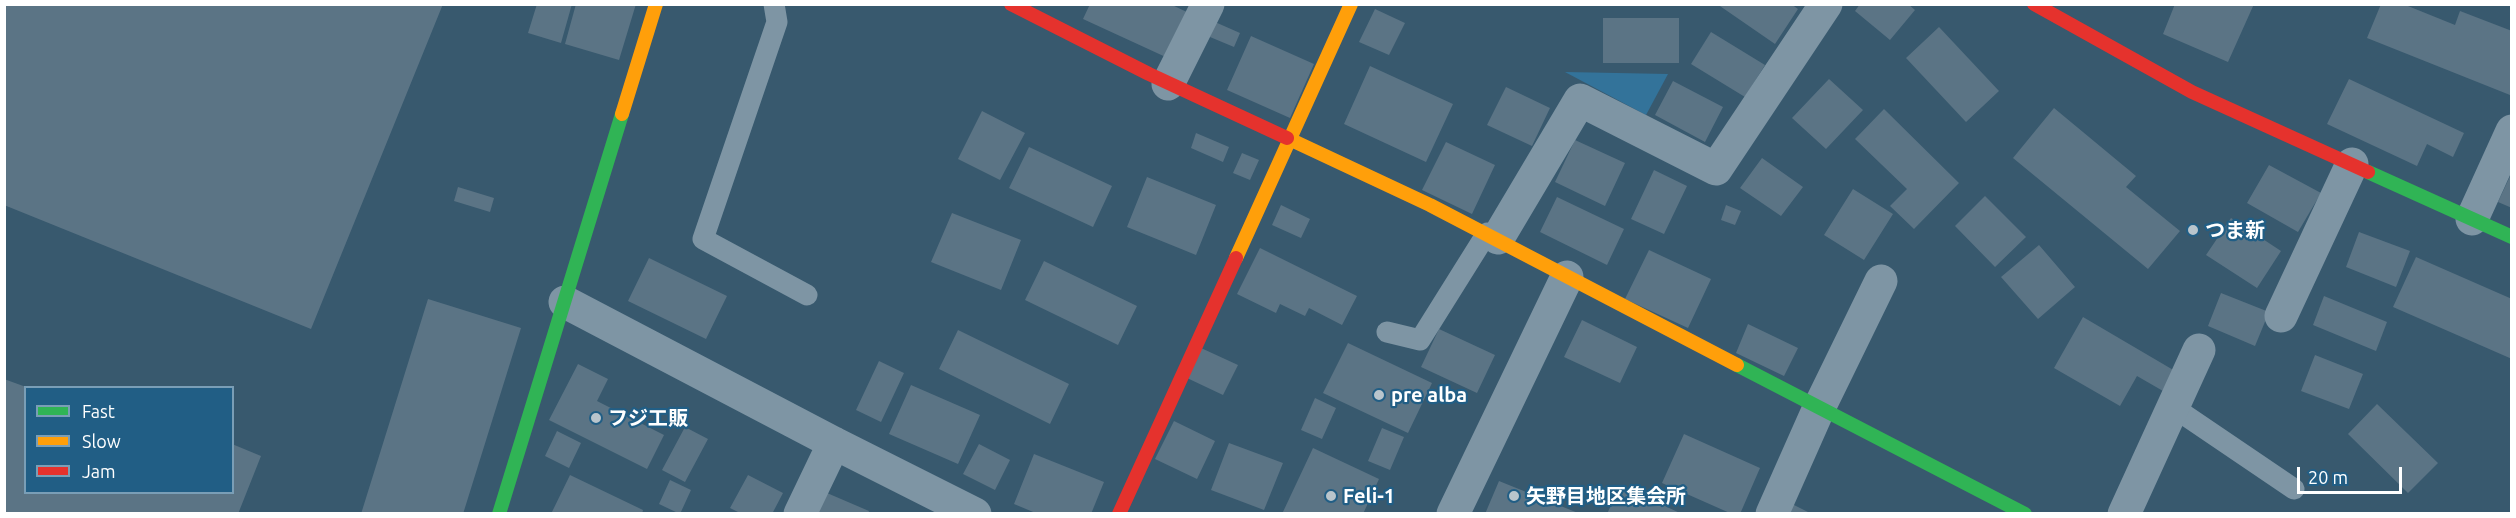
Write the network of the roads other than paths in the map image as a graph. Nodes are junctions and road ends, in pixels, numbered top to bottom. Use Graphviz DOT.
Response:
graph roads {
  1 [pos="656,4"];
  2 [pos="774,4"];
  3 [pos="1011,4"];
  4 [pos="1208,4"];
  5 [pos="1351,4"];
  6 [pos="1826,4"];
  7 [pos="2034,4"];
  8 [pos="1168,84"];
  9 [pos="2511,131"];
  10 [pos="1288,138"];
  11 [pos="2352,164"];
  12 [pos="2472,219"];
  13 [pos="1493,236"];
  14 [pos="2511,237"];
  15 [pos="1567,278"];
  16 [pos="1881,281"];
  17 [pos="807,295"];
  18 [pos="565,302"];
  19 [pos="2282,316"];
  20 [pos="1387,332"];
  21 [pos="2199,350"];
  22 [pos="2173,407"];
  23 [pos="1819,408"];
  24 [pos="834,443"];
  25 [pos="2294,489"];
  26 [pos="499,513"];
  27 [pos="800,513"];
  28 [pos="975,513"];
  29 [pos="1119,513"];
  30 [pos="1453,513"];
  31 [pos="1772,513"];
  32 [pos="2025,513"];
  33 [pos="2124,513"];
  1 -- 18 [label="street"];
  2 -- 17 [label="lane"];
  3 -- 8 [label="street"];
  4 -- 8 [label="street"];
  5 -- 10 [label="street"];
  6 -- 13 [label="street"];
  7 -- 11 [label="street"];
  8 -- 10 [label="street"];
  9 -- 12 [label="street"];
  10 -- 13 [label="street"];
  10 -- 29 [label="street"];
  11 -- 12 [label="street"];
  11 -- 19 [label="street"];
  12 -- 14 [label="street"];
  13 -- 15 [label="street"];
  13 -- 20 [label="lane"];
  15 -- 23 [label="street"];
  15 -- 30 [label="street"];
  16 -- 23 [label="street"];
  18 -- 24 [label="street"];
  18 -- 26 [label="street"];
  21 -- 22 [label="street"];
  22 -- 25 [label="lane"];
  22 -- 33 [label="street"];
  23 -- 31 [label="street"];
  23 -- 32 [label="street"];
  24 -- 27 [label="street"];
  24 -- 28 [label="street"];
}
